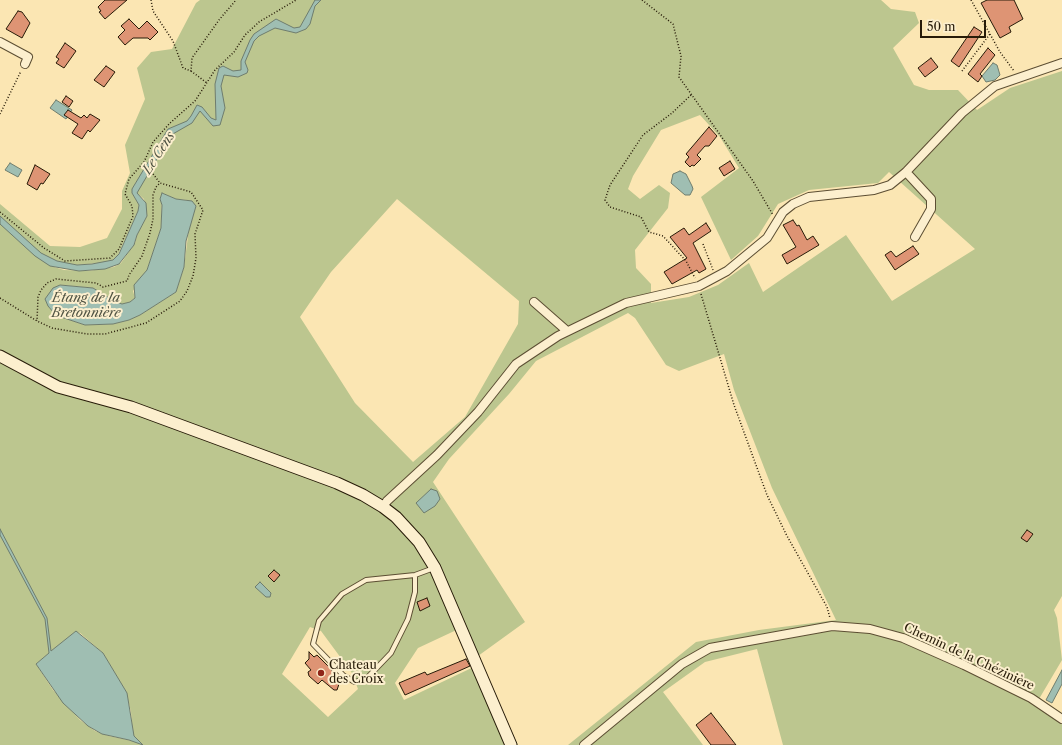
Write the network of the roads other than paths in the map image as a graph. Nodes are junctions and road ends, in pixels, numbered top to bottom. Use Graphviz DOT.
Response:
graph roads {
  1 [pos="0,42"];
  2 [pos="1062,63"];
  3 [pos="25,64"];
  4 [pos="906,172"];
  5 [pos="915,237"];
  6 [pos="534,302"];
  7 [pos="567,331"];
  8 [pos="0,356"];
  9 [pos="383,507"];
  10 [pos="435,568"];
  11 [pos="415,575"];
  12 [pos="1062,719"];
  13 [pos="511,745"];
  14 [pos="584,745"];
  1 -- 3 [label="street"];
  2 -- 4 [label="street"];
  4 -- 5 [label="street"];
  4 -- 7 [label="street"];
  6 -- 7 [label="street"];
  7 -- 9 [label="street"];
  8 -- 9 [label="street"];
  9 -- 10 [label="street"];
  10 -- 11 [label="lane"];
  10 -- 13 [label="street"];
  11 -- 11 [label="lane"];
  12 -- 14 [label="street, Chemin de la Chézinière"];
}
